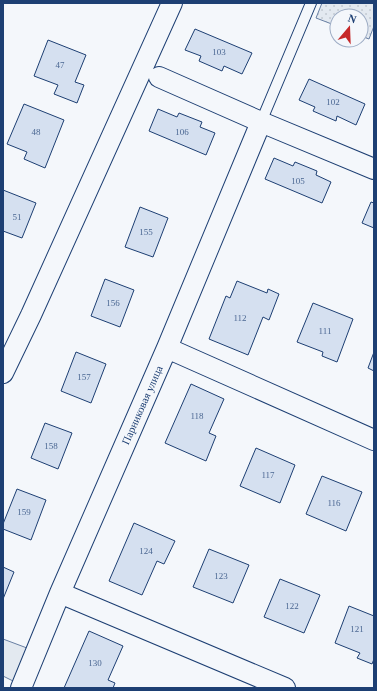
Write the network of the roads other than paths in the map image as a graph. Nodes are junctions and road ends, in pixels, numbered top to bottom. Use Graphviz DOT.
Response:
graph roads {
  1 [pos="172,3"];
  2 [pos="311,3"];
  3 [pos="159,77"];
  4 [pos="261,122"];
  5 [pos="374,169"];
  6 [pos="167,348"];
  7 [pos="3,373"];
  8 [pos="374,440"];
  9 [pos="60,593"];
  10 [pos="21,688"];
  11 [pos="285,688"];
  1 -- 7 [label="street"];
  2 -- 4 [label="lane"];
  3 -- 4 [label="street"];
  4 -- 5 [label="street"];
  4 -- 6 [label="street, Парниковая улица"];
  6 -- 8 [label="street"];
  6 -- 9 [label="street, Парниковая улица"];
  9 -- 10 [label="street, Парниковая улица"];
  9 -- 11 [label="street"];
}
